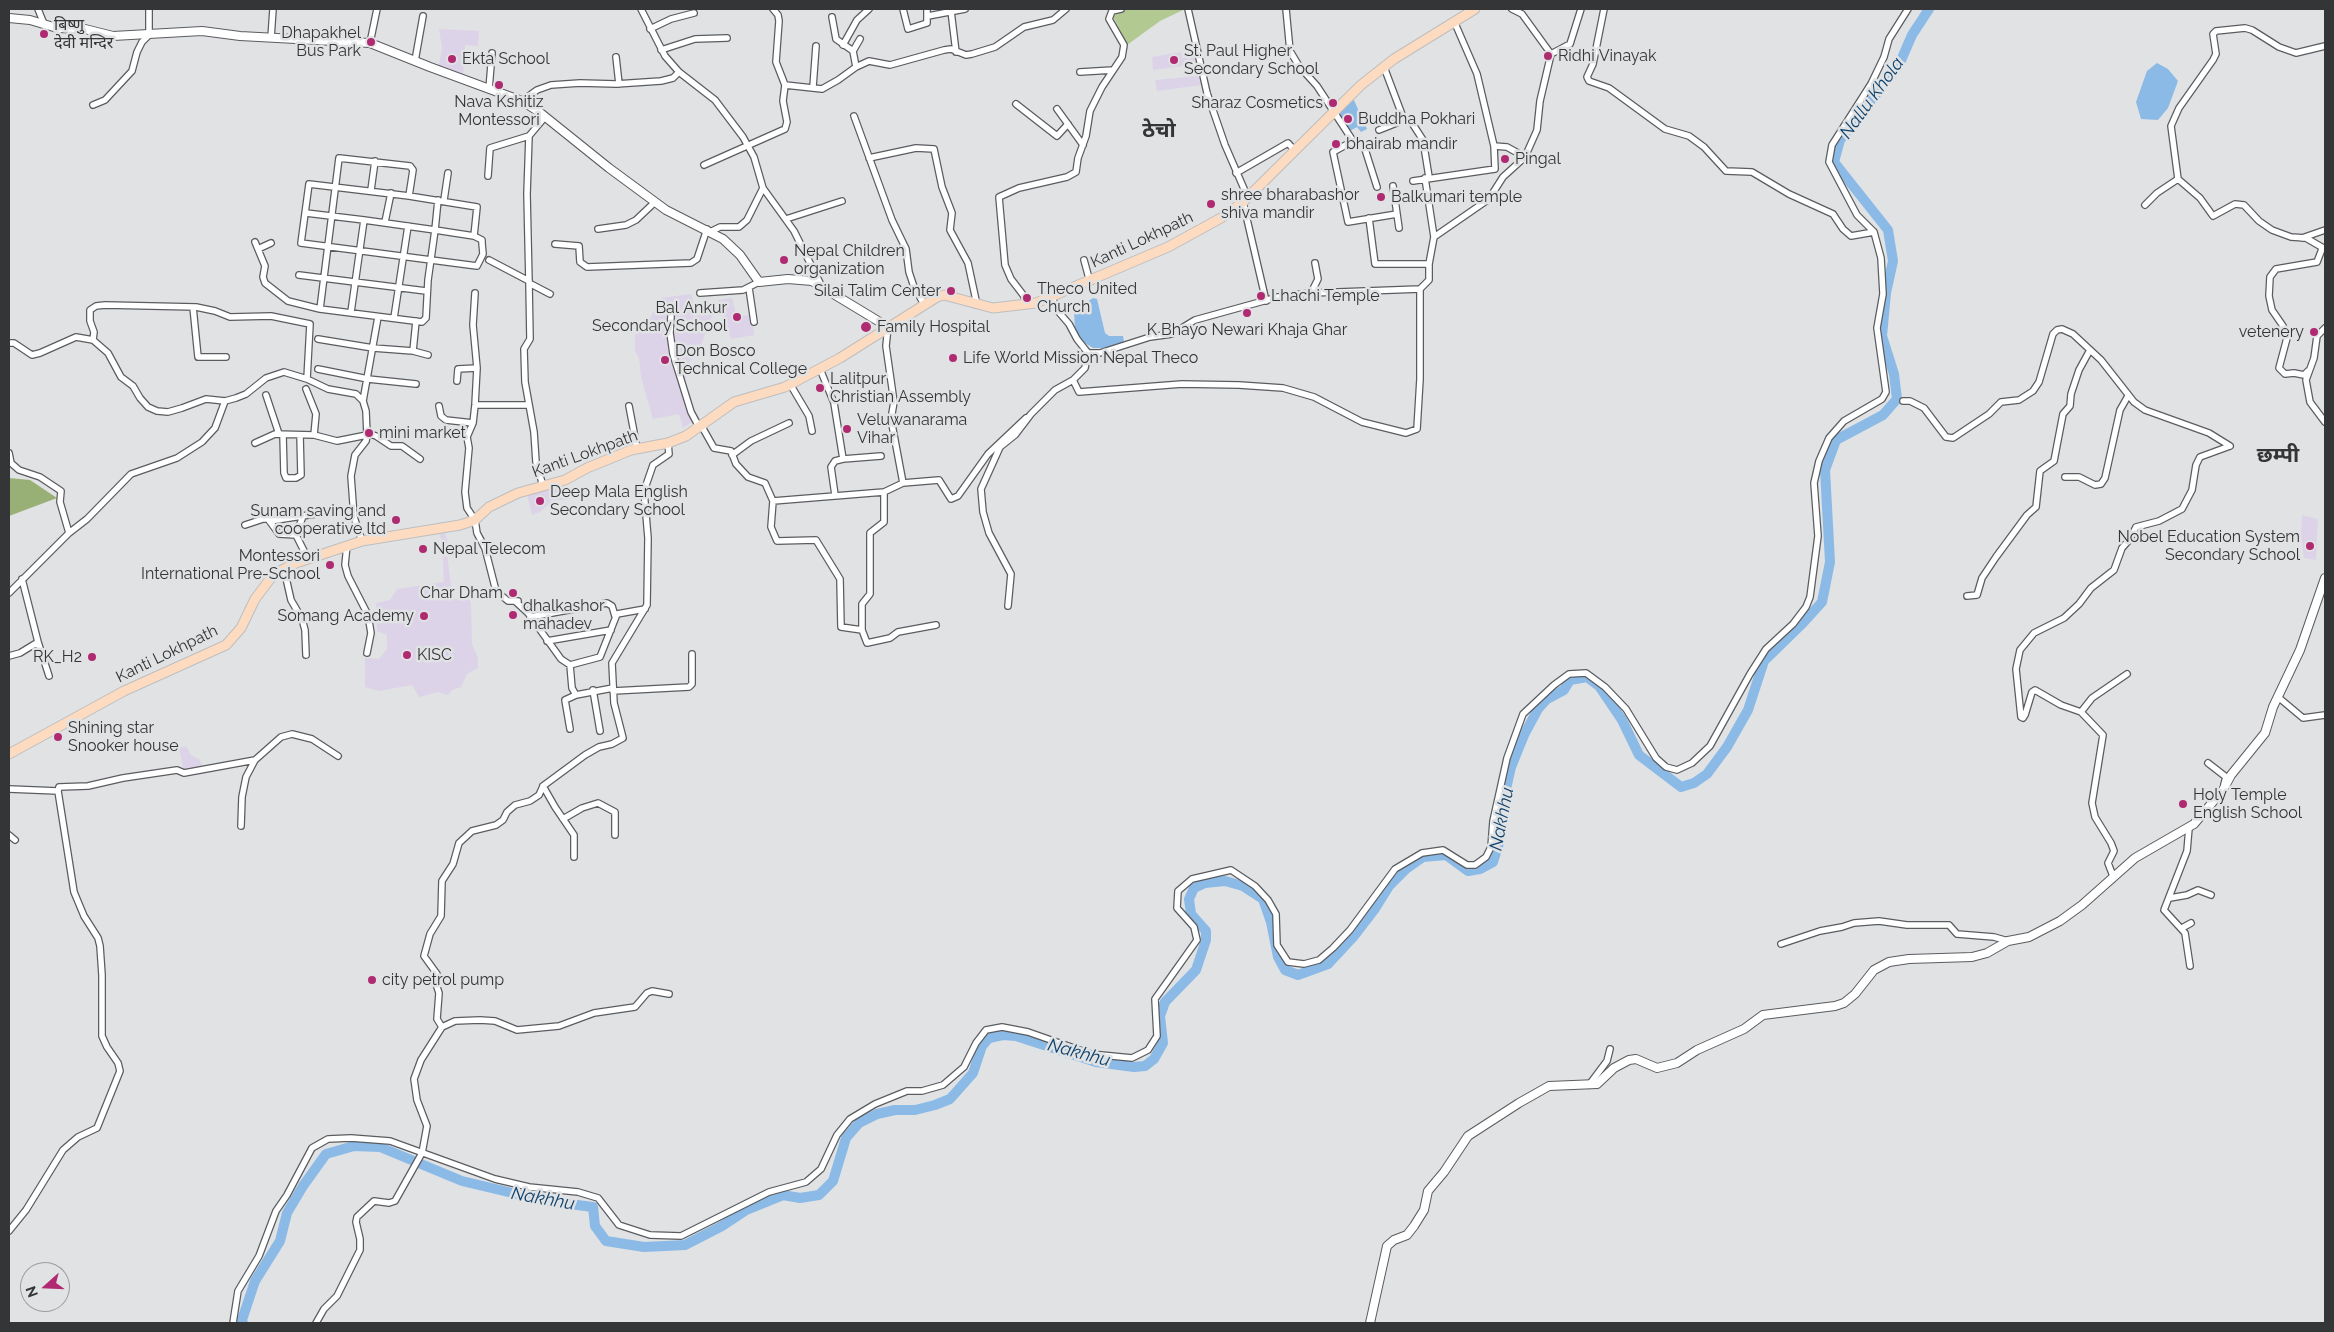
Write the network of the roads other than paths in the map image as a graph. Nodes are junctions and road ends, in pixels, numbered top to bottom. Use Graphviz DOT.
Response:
graph roads {
  1 [pos="38,9"];
  2 [pos="149,9"];
  3 [pos="274,9"];
  4 [pos="377,9"];
  5 [pos="641,9"];
  6 [pos="773,9"];
  7 [pos="869,9"];
  8 [pos="903,9"];
  9 [pos="927,9"];
  10 [pos="961,9"];
  11 [pos="1066,9"];
  12 [pos="1121,9"];
  13 [pos="1188,9"];
  14 [pos="1286,9"];
  15 [pos="1475,9"];
  16 [pos="1512,9"];
  17 [pos="1581,9"];
  18 [pos="1604,9"];
  19 [pos="1908,9"];
  20 [pos="951,11"];
  21 [pos="694,13"];
  22 [pos="423,16"];
  23 [pos="928,16"];
  24 [pos="832,17"];
  25 [pos="9,18"];
  26 [pos="1454,21"];
  27 [pos="44,24"];
  28 [pos="650,29"];
  29 [pos="149,36"];
  30 [pos="271,38"];
  31 [pos="727,38"];
  32 [pos="860,39"];
  33 [pos="370,43"];
  34 [pos="844,45"];
  35 [pos="816,46"];
  36 [pos="2325,46"];
  37 [pos="661,50"];
  38 [pos="853,51"];
  39 [pos="956,52"];
  40 [pos="492,53"];
  41 [pos="1551,54"];
  42 [pos="616,57"];
  43 [pos="415,61"];
  44 [pos="856,66"];
  45 [pos="1384,67"];
  46 [pos="1113,70"];
  47 [pos="679,72"];
  48 [pos="1080,72"];
  49 [pos="619,84"];
  50 [pos="785,85"];
  51 [pos="813,87"];
  52 [pos="489,89"];
  53 [pos="522,101"];
  54 [pos="1016,104"];
  55 [pos="93,105"];
  56 [pos="1057,109"];
  57 [pos="1334,112"];
  58 [pos="854,116"];
  59 [pos="545,117"];
  60 [pos="1404,120"];
  61 [pos="1068,124"];
  62 [pos="1379,130"];
  63 [pos="529,136"];
  64 [pos="1355,141"];
  65 [pos="1083,145"];
  66 [pos="748,146"];
  67 [pos="1494,146"];
  68 [pos="1295,151"];
  69 [pos="1525,157"];
  70 [pos="869,158"];
  71 [pos="376,161"];
  72 [pos="704,165"];
  73 [pos="448,173"];
  74 [pos="1236,173"];
  75 [pos="488,176"];
  76 [pos="1427,178"];
  77 [pos="2178,179"];
  78 [pos="1413,180"];
  79 [pos="336,186"];
  80 [pos="1393,186"];
  81 [pos="1377,187"];
  82 [pos="763,188"];
  83 [pos="371,190"];
  84 [pos="390,193"];
  85 [pos="409,196"];
  86 [pos="441,200"];
  87 [pos="842,200"];
  88 [pos="1246,200"];
  89 [pos="655,202"];
  90 [pos="2144,205"];
  91 [pos="306,213"];
  92 [pos="1397,214"];
  93 [pos="332,216"];
  94 [pos="1369,218"];
  95 [pos="364,220"];
  96 [pos="786,220"];
  97 [pos="385,222"];
  98 [pos="408,226"];
  99 [pos="1399,228"];
  100 [pos="598,229"];
  101 [pos="435,230"];
  102 [pos="709,230"];
  103 [pos="2325,230"];
  104 [pos="1874,232"];
  105 [pos="474,236"];
  106 [pos="1434,237"];
  107 [pos="2302,238"];
  108 [pos="254,242"];
  109 [pos="271,243"];
  110 [pos="556,244"];
  111 [pos="328,247"];
  112 [pos="2324,249"];
  113 [pos="258,250"];
  114 [pos="360,251"];
  115 [pos="403,258"];
  116 [pos="489,260"];
  117 [pos="1084,260"];
  118 [pos="431,261"];
  119 [pos="1315,263"];
  120 [pos="1428,264"];
  121 [pos="298,275"];
  122 [pos="323,279"];
  123 [pos="529,282"];
  124 [pos="759,282"];
  125 [pos="1090,282"];
  126 [pos="355,283"];
  127 [pos="398,287"];
  128 [pos="749,288"];
  129 [pos="824,289"];
  130 [pos="1420,289"];
  131 [pos="426,291"];
  132 [pos="476,293"];
  133 [pos="700,293"];
  134 [pos="1311,293"];
  135 [pos="550,294"];
  136 [pos="1052,297"];
  137 [pos="1266,301"];
  138 [pos="924,304"];
  139 [pos="977,305"];
  140 [pos="1026,305"];
  141 [pos="193,307"];
  142 [pos="320,309"];
  143 [pos="351,312"];
  144 [pos="671,316"];
  145 [pos="378,317"];
  146 [pos="394,318"];
  147 [pos="416,321"];
  148 [pos="754,322"];
  149 [pos="888,327"];
  150 [pos="2325,328"];
  151 [pos="318,339"];
  152 [pos="93,340"];
  153 [pos="9,342"];
  154 [pos="373,348"];
  155 [pos="2090,350"];
  156 [pos="413,351"];
  157 [pos="1088,353"];
  158 [pos="428,355"];
  159 [pos="226,357"];
  160 [pos="477,368"];
  161 [pos="318,369"];
  162 [pos="820,369"];
  163 [pos="2308,371"];
  164 [pos="307,379"];
  165 [pos="368,379"];
  166 [pos="1073,380"];
  167 [pos="457,381"];
  168 [pos="416,384"];
  169 [pos="790,384"];
  170 [pos="306,389"];
  171 [pos="266,395"];
  172 [pos="2128,396"];
  173 [pos="225,400"];
  174 [pos="363,401"];
  175 [pos="1903,401"];
  176 [pos="475,405"];
  177 [pos="528,405"];
  178 [pos="439,406"];
  179 [pos="629,406"];
  180 [pos="1031,414"];
  181 [pos="2325,422"];
  182 [pos="473,423"];
  183 [pos="789,424"];
  184 [pos="700,426"];
  185 [pos="812,431"];
  186 [pos="367,434"];
  187 [pos="281,435"];
  188 [pos="300,435"];
  189 [pos="314,435"];
  190 [pos="668,442"];
  191 [pos="255,443"];
  192 [pos="638,448"];
  193 [pos="9,453"];
  194 [pos="732,455"];
  195 [pos="880,456"];
  196 [pos="420,459"];
  197 [pos="843,459"];
  198 [pos="2065,477"];
  199 [pos="903,483"];
  200 [pos="543,486"];
  201 [pos="884,492"];
  202 [pos="835,495"];
  203 [pos="772,501"];
  204 [pos="328,512"];
  205 [pos="303,516"];
  206 [pos="475,520"];
  207 [pos="270,521"];
  208 [pos="245,525"];
  209 [pos="69,533"];
  210 [pos="296,535"];
  211 [pos="362,541"];
  212 [pos="347,545"];
  213 [pos="308,559"];
  214 [pos="284,569"];
  215 [pos="2325,578"];
  216 [pos="22,579"];
  217 [pos="9,593"];
  218 [pos="1967,596"];
  219 [pos="1008,606"];
  220 [pos="645,609"];
  221 [pos="615,616"];
  222 [pos="530,617"];
  223 [pos="936,625"];
  224 [pos="611,630"];
  225 [pos="862,630"];
  226 [pos="547,641"];
  227 [pos="38,642"];
  228 [pos="367,653"];
  229 [pos="692,654"];
  230 [pos="306,655"];
  231 [pos="9,656"];
  232 [pos="570,665"];
  233 [pos="2127,674"];
  234 [pos="49,676"];
  235 [pos="593,690"];
  236 [pos="613,690"];
  237 [pos="576,695"];
  238 [pos="2278,697"];
  239 [pos="2081,712"];
  240 [pos="2325,715"];
  241 [pos="570,729"];
  242 [pos="600,731"];
  243 [pos="10,751"];
  244 [pos="338,756"];
  245 [pos="255,760"];
  246 [pos="2208,763"];
  247 [pos="543,786"];
  248 [pos="9,789"];
  249 [pos="58,790"];
  250 [pos="2223,790"];
  251 [pos="563,818"];
  252 [pos="241,826"];
  253 [pos="2189,828"];
  254 [pos="9,835"];
  255 [pos="616,835"];
  256 [pos="15,840"];
  257 [pos="574,857"];
  258 [pos="2113,876"];
  259 [pos="2211,895"];
  260 [pos="2170,898"];
  261 [pos="2192,923"];
  262 [pos="2182,928"];
  263 [pos="2008,941"];
  264 [pos="1781,944"];
  265 [pos="2190,966"];
  266 [pos="669,994"];
  267 [pos="442,1027"];
  268 [pos="1610,1049"];
  269 [pos="1589,1085"];
  270 [pos="421,1154"];
  271 [pos="9,1231"];
  272 [pos="233,1323"];
  273 [pos="316,1323"];
  274 [pos="1370,1323"];
  1 -- 27 [label="street"];
  2 -- 29 [label="street"];
  3 -- 30 [label="street"];
  4 -- 33 [label="street"];
  5 -- 28 [label="street"];
  6 -- 50 [label="street"];
  7 -- 34 [label="street"];
  8 -- 23 [label="street"];
  9 -- 23 [label="street"];
  10 -- 20 [label="street"];
  11 -- 39 [label="street"];
  12 -- 46 [label="street"];
  13 -- 74 [label="street"];
  14 -- 57 [label="street"];
  15 -- 26 [label="main road, Kanti Lokhpath"];
  16 -- 41 [label="street"];
  17 -- 41 [label="street"];
  18 -- 104 [label="street"];
  19 -- 104 [label="street"];
  20 -- 23 [label="street"];
  20 -- 39 [label="street"];
  21 -- 28 [label="street"];
  22 -- 43 [label="street"];
  24 -- 34 [label="street"];
  25 -- 27 [label="main road"];
  26 -- 45 [label="main road, Kanti Lokhpath"];
  26 -- 67 [label="street"];
  27 -- 29 [label="main road"];
  28 -- 37 [label="street"];
  29 -- 30 [label="main road"];
  29 -- 55 [label="street"];
  30 -- 33 [label="main road"];
  31 -- 37 [label="street"];
  32 -- 38 [label="street"];
  33 -- 43 [label="main road"];
  34 -- 38 [label="street"];
  35 -- 51 [label="street"];
  36 -- 77 [label="street"];
  37 -- 47 [label="street"];
  38 -- 44 [label="street"];
  39 -- 44 [label="street"];
  40 -- 52 [label="street"];
  41 -- 69 [label="street"];
  42 -- 49 [label="street"];
  43 -- 52 [label="main road"];
  44 -- 51 [label="street"];
  45 -- 57 [label="main road, Kanti Lokhpath"];
  45 -- 60 [label="street"];
  46 -- 48 [label="street"];
  46 -- 65 [label="street"];
  47 -- 49 [label="street"];
  47 -- 66 [label="street"];
  49 -- 53 [label="street"];
  50 -- 51 [label="street"];
  50 -- 66 [label="street"];
  52 -- 53 [label="main road"];
  53 -- 59 [label="main road"];
  54 -- 61 [label="street"];
  56 -- 61 [label="street"];
  57 -- 64 [label="street"];
  57 -- 68 [label="main road, Kanti Lokhpath"];
  58 -- 70 [label="street"];
  59 -- 63 [label="street"];
  59 -- 89 [label="main road"];
  60 -- 62 [label="street"];
  60 -- 76 [label="street"];
  61 -- 65 [label="street"];
  63 -- 75 [label="street"];
  63 -- 123 [label="street"];
  64 -- 81 [label="street"];
  64 -- 94 [label="street"];
  65 -- 140 [label="street"];
  66 -- 72 [label="street"];
  66 -- 82 [label="street"];
  67 -- 69 [label="street"];
  67 -- 76 [label="street"];
  68 -- 74 [label="street"];
  68 -- 88 [label="main road, Kanti Lokhpath"];
  69 -- 106 [label="street"];
  70 -- 138 [label="street"];
  70 -- 139 [label="street"];
  71 -- 79 [label="street"];
  71 -- 83 [label="street"];
  71 -- 85 [label="street"];
  73 -- 86 [label="street"];
  74 -- 88 [label="street"];
  76 -- 78 [label="street"];
  76 -- 106 [label="street"];
  77 -- 90 [label="street"];
  77 -- 107 [label="street"];
  79 -- 83 [label="street"];
  79 -- 91 [label="street"];
  79 -- 93 [label="street"];
  80 -- 92 [label="street"];
  82 -- 96 [label="street"];
  82 -- 102 [label="street"];
  83 -- 84 [label="street"];
  84 -- 85 [label="street"];
  84 -- 97 [label="street"];
  85 -- 86 [label="street"];
  86 -- 101 [label="street"];
  86 -- 105 [label="street"];
  87 -- 96 [label="street"];
  88 -- 125 [label="main road, Kanti Lokhpath"];
  88 -- 137 [label="street"];
  89 -- 100 [label="street"];
  89 -- 102 [label="main road"];
  91 -- 93 [label="street"];
  91 -- 111 [label="street"];
  92 -- 94 [label="street"];
  92 -- 99 [label="street"];
  93 -- 95 [label="street"];
  93 -- 111 [label="street"];
  94 -- 120 [label="street"];
  95 -- 97 [label="street"];
  95 -- 114 [label="street"];
  96 -- 129 [label="street"];
  97 -- 98 [label="street"];
  98 -- 101 [label="street"];
  98 -- 115 [label="street"];
  101 -- 105 [label="street"];
  101 -- 118 [label="street"];
  102 -- 110 [label="street"];
  102 -- 124 [label="main road"];
  103 -- 107 [label="street"];
  104 -- 270 [label="street"];
  105 -- 118 [label="street"];
  106 -- 120 [label="street"];
  107 -- 112 [label="street"];
  108 -- 113 [label="street"];
  109 -- 113 [label="street"];
  111 -- 114 [label="street"];
  111 -- 122 [label="street"];
  112 -- 163 [label="street"];
  113 -- 142 [label="street"];
  114 -- 115 [label="street"];
  114 -- 126 [label="street"];
  115 -- 118 [label="street"];
  115 -- 127 [label="street"];
  116 -- 123 [label="street"];
  117 -- 125 [label="street"];
  118 -- 131 [label="street"];
  119 -- 134 [label="street"];
  120 -- 130 [label="street"];
  121 -- 122 [label="street"];
  122 -- 126 [label="street"];
  122 -- 142 [label="street"];
  123 -- 135 [label="street"];
  123 -- 177 [label="street"];
  124 -- 128 [label="street"];
  124 -- 129 [label="main road"];
  125 -- 136 [label="main road, Kanti Lokhpath"];
  126 -- 127 [label="street"];
  126 -- 143 [label="street"];
  127 -- 131 [label="street"];
  127 -- 146 [label="street"];
  128 -- 133 [label="street"];
  128 -- 148 [label="street"];
  129 -- 149 [label="main road"];
  130 -- 134 [label="street"];
  130 -- 166 [label="street"];
  131 -- 147 [label="street"];
  132 -- 160 [label="street"];
  134 -- 137 [label="street"];
  136 -- 140 [label="main road, Kanti Lokhpath"];
  136 -- 157 [label="street"];
  137 -- 157 [label="street"];
  138 -- 139 [label="main road, Kanti Lokhpath"];
  138 -- 149 [label="main road, Kanti Lokhpath"];
  139 -- 140 [label="main road, Kanti Lokhpath"];
  141 -- 152 [label="street"];
  141 -- 159 [label="street"];
  141 -- 164 [label="street"];
  142 -- 143 [label="street"];
  143 -- 145 [label="street"];
  144 -- 184 [label="street"];
  145 -- 146 [label="street"];
  145 -- 154 [label="street"];
  146 -- 147 [label="street"];
  147 -- 156 [label="street"];
  149 -- 162 [label="main road, Kanti Lokhpath"];
  149 -- 199 [label="street"];
  150 -- 163 [label="street"];
  151 -- 154 [label="street"];
  152 -- 153 [label="street"];
  152 -- 173 [label="street"];
  154 -- 156 [label="street"];
  154 -- 165 [label="street"];
  155 -- 172 [label="street"];
  155 -- 175 [label="street"];
  155 -- 218 [label="street"];
  156 -- 158 [label="street"];
  157 -- 166 [label="street"];
  160 -- 167 [label="street"];
  160 -- 176 [label="street"];
  161 -- 165 [label="street"];
  162 -- 169 [label="main road, Kanti Lokhpath"];
  162 -- 197 [label="street"];
  163 -- 181 [label="street"];
  164 -- 173 [label="street"];
  164 -- 174 [label="street"];
  165 -- 168 [label="street"];
  165 -- 174 [label="street"];
  166 -- 180 [label="street"];
  169 -- 184 [label="main road, Kanti Lokhpath"];
  169 -- 185 [label="street"];
  170 -- 189 [label="street"];
  171 -- 187 [label="street"];
  172 -- 198 [label="street"];
  172 -- 239 [label="street"];
  173 -- 209 [label="street"];
  174 -- 186 [label="street"];
  176 -- 177 [label="street"];
  176 -- 182 [label="street"];
  177 -- 200 [label="street"];
  178 -- 182 [label="street"];
  179 -- 192 [label="street"];
  180 -- 199 [label="street"];
  180 -- 219 [label="street"];
  182 -- 206 [label="street"];
  183 -- 194 [label="street"];
  184 -- 190 [label="main road, Kanti Lokhpath"];
  184 -- 194 [label="street"];
  186 -- 189 [label="street"];
  186 -- 196 [label="street"];
  186 -- 211 [label="street"];
  187 -- 188 [label="street"];
  187 -- 188 [label="street"];
  187 -- 191 [label="street"];
  188 -- 189 [label="street"];
  190 -- 192 [label="main road, Kanti Lokhpath"];
  190 -- 220 [label="street"];
  192 -- 200 [label="main road, Kanti Lokhpath"];
  193 -- 209 [label="street"];
  194 -- 203 [label="street"];
  195 -- 197 [label="street"];
  197 -- 202 [label="street"];
  199 -- 201 [label="street"];
  200 -- 206 [label="main road, Kanti Lokhpath"];
  201 -- 202 [label="street"];
  201 -- 225 [label="street"];
  202 -- 203 [label="street"];
  203 -- 225 [label="street"];
  204 -- 205 [label="street"];
  205 -- 207 [label="street"];
  205 -- 210 [label="street"];
  206 -- 211 [label="main road, Kanti Lokhpath"];
  206 -- 222 [label="street"];
  207 -- 208 [label="street"];
  207 -- 210 [label="street"];
  209 -- 216 [label="street"];
  210 -- 213 [label="street"];
  211 -- 212 [label="main road, Kanti Lokhpath"];
  212 -- 213 [label="main road, Kanti Lokhpath"];
  212 -- 228 [label="street"];
  213 -- 214 [label="main road, Kanti Lokhpath"];
  214 -- 230 [label="street"];
  214 -- 243 [label="main road, Kanti Lokhpath"];
  215 -- 238 [label="main road"];
  216 -- 217 [label="street"];
  216 -- 227 [label="street"];
  220 -- 221 [label="street"];
  220 -- 236 [label="street"];
  221 -- 222 [label="street"];
  221 -- 224 [label="street"];
  222 -- 226 [label="street"];
  223 -- 225 [label="street"];
  224 -- 226 [label="street"];
  224 -- 232 [label="street"];
  226 -- 232 [label="street"];
  227 -- 231 [label="street"];
  227 -- 234 [label="street"];
  229 -- 236 [label="street"];
  232 -- 237 [label="street"];
  233 -- 239 [label="street"];
  235 -- 236 [label="street"];
  235 -- 237 [label="street"];
  235 -- 242 [label="street"];
  236 -- 247 [label="street"];
  237 -- 241 [label="street"];
  238 -- 240 [label="street"];
  238 -- 250 [label="main road"];
  239 -- 258 [label="street"];
  244 -- 245 [label="street"];
  245 -- 249 [label="street"];
  245 -- 252 [label="street"];
  246 -- 250 [label="street"];
  247 -- 251 [label="street"];
  247 -- 267 [label="street"];
  248 -- 249 [label="street"];
  249 -- 271 [label="street"];
  250 -- 253 [label="main road"];
  251 -- 255 [label="street"];
  251 -- 257 [label="street"];
  253 -- 258 [label="main road"];
  253 -- 260 [label="street"];
  254 -- 256 [label="street"];
  258 -- 263 [label="main road"];
  259 -- 260 [label="street"];
  260 -- 262 [label="street"];
  261 -- 262 [label="street"];
  262 -- 265 [label="street"];
  263 -- 264 [label="street"];
  263 -- 269 [label="main road"];
  266 -- 267 [label="street"];
  267 -- 270 [label="street"];
  268 -- 269 [label="street"];
  269 -- 274 [label="main road"];
  270 -- 272 [label="street"];
  270 -- 273 [label="street"];
}
